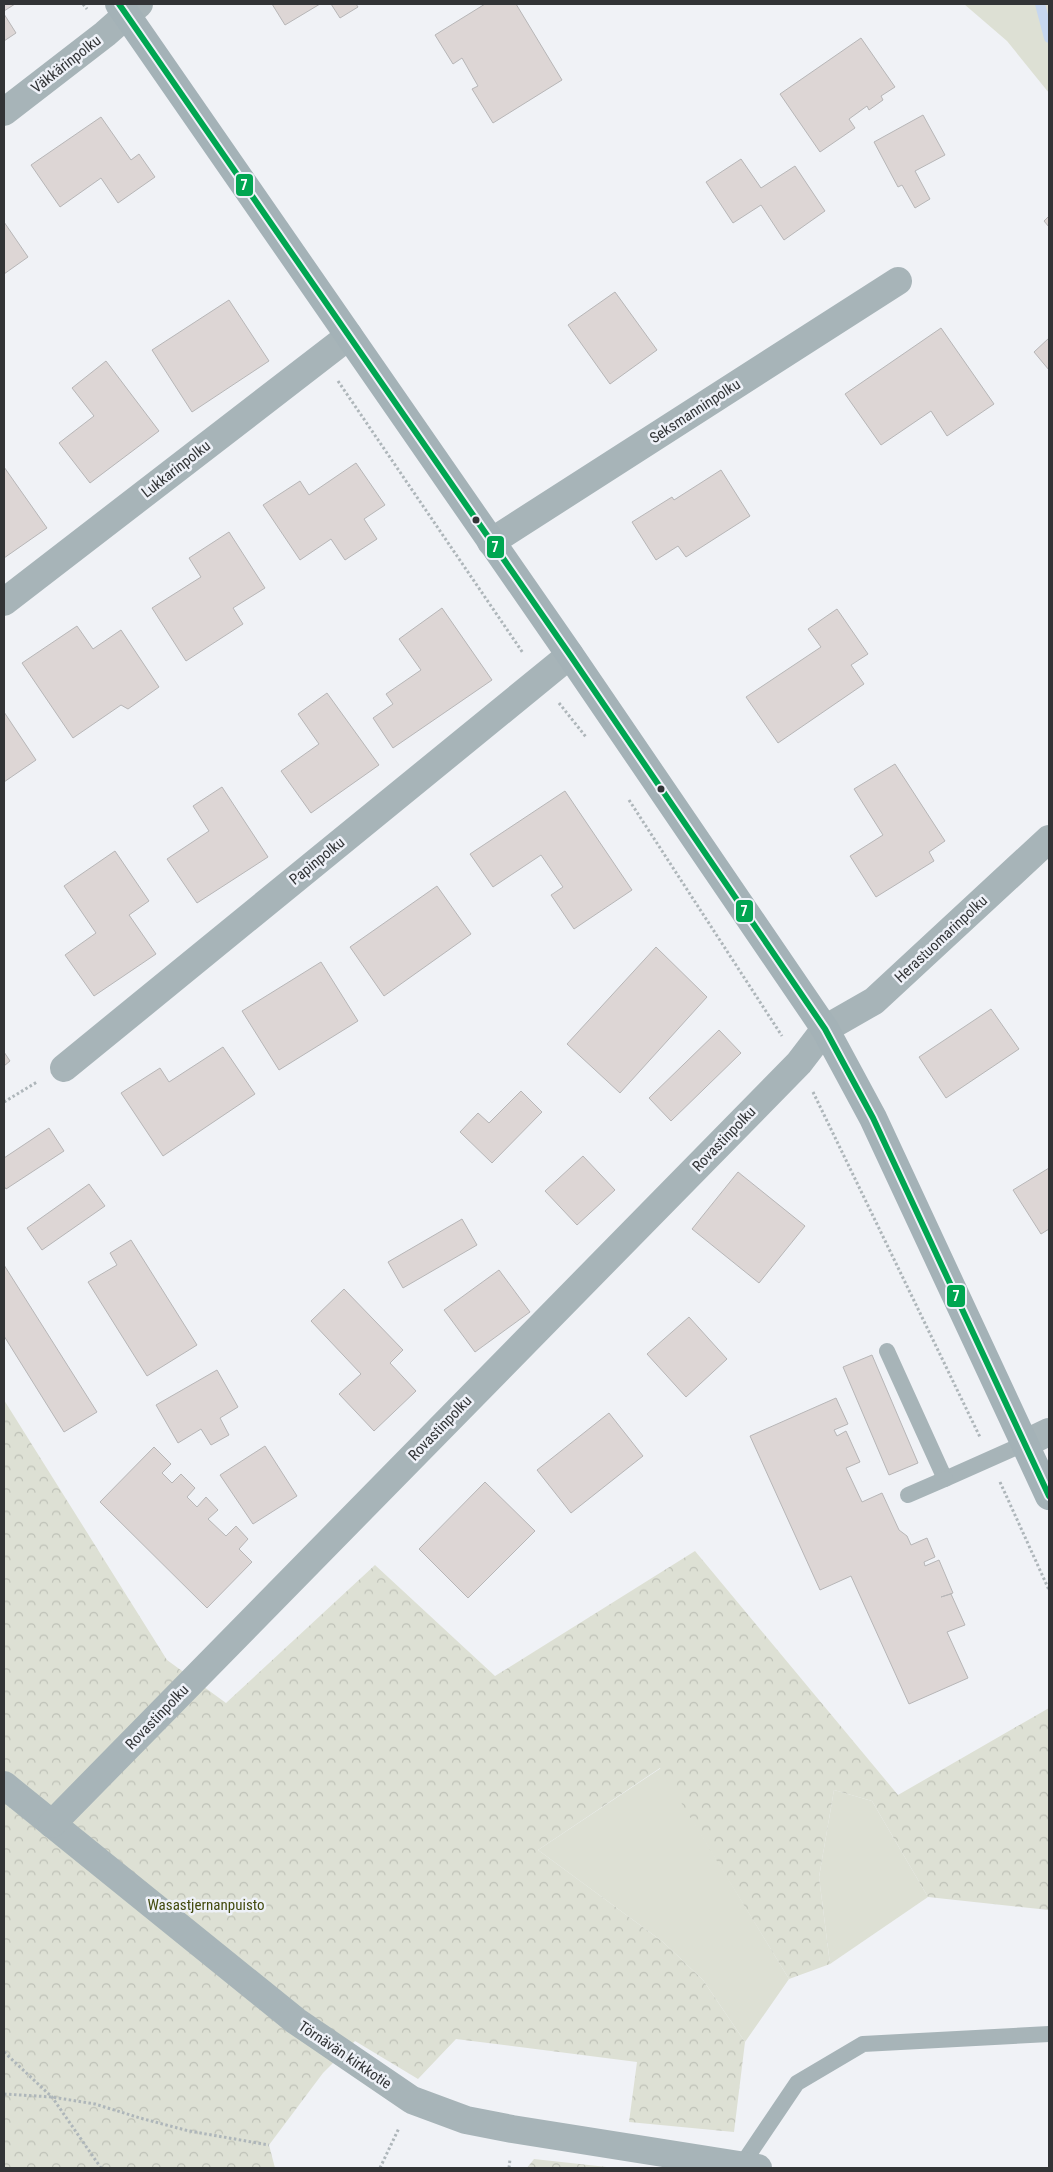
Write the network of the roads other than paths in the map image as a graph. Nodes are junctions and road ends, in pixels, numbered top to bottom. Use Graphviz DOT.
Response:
graph roads {
  1 [pos="128,8"];
  2 [pos="4,112"];
  3 [pos="898,281"];
  4 [pos="349,336"];
  5 [pos="491,542"];
  6 [pos="4,602"];
  7 [pos="570,655"];
  8 [pos="1049,839"];
  9 [pos="825,1029"];
  10 [pos="64,1068"];
  11 [pos="887,1351"];
  12 [pos="1038,1438"];
  13 [pos="945,1479"];
  14 [pos="908,1495"];
  15 [pos="1049,1496"];
  16 [pos="4,1785"];
  17 [pos="52,1824"];
  18 [pos="1049,2034"];
  19 [pos="750,2167"];
  1 -- 2 [label="street, Väkkärinpolku"];
  1 -- 4 [label="street"];
  3 -- 5 [label="street, Seksmanninpolku"];
  4 -- 5 [label="street"];
  4 -- 6 [label="street, Lukkarinpolku"];
  5 -- 7 [label="street"];
  7 -- 9 [label="street"];
  7 -- 10 [label="street, Papinpolku"];
  8 -- 9 [label="street, Herastuomarinpolku"];
  9 -- 12 [label="street"];
  9 -- 17 [label="street, Rovastinpolku"];
  11 -- 13 [label="lane"];
  12 -- 13 [label="lane"];
  12 -- 15 [label="street"];
  13 -- 14 [label="lane"];
  16 -- 17 [label="street, Törnävän kirkkotie"];
  17 -- 19 [label="street, Törnävän kirkkotie"];
  18 -- 19 [label="lane"];
}
